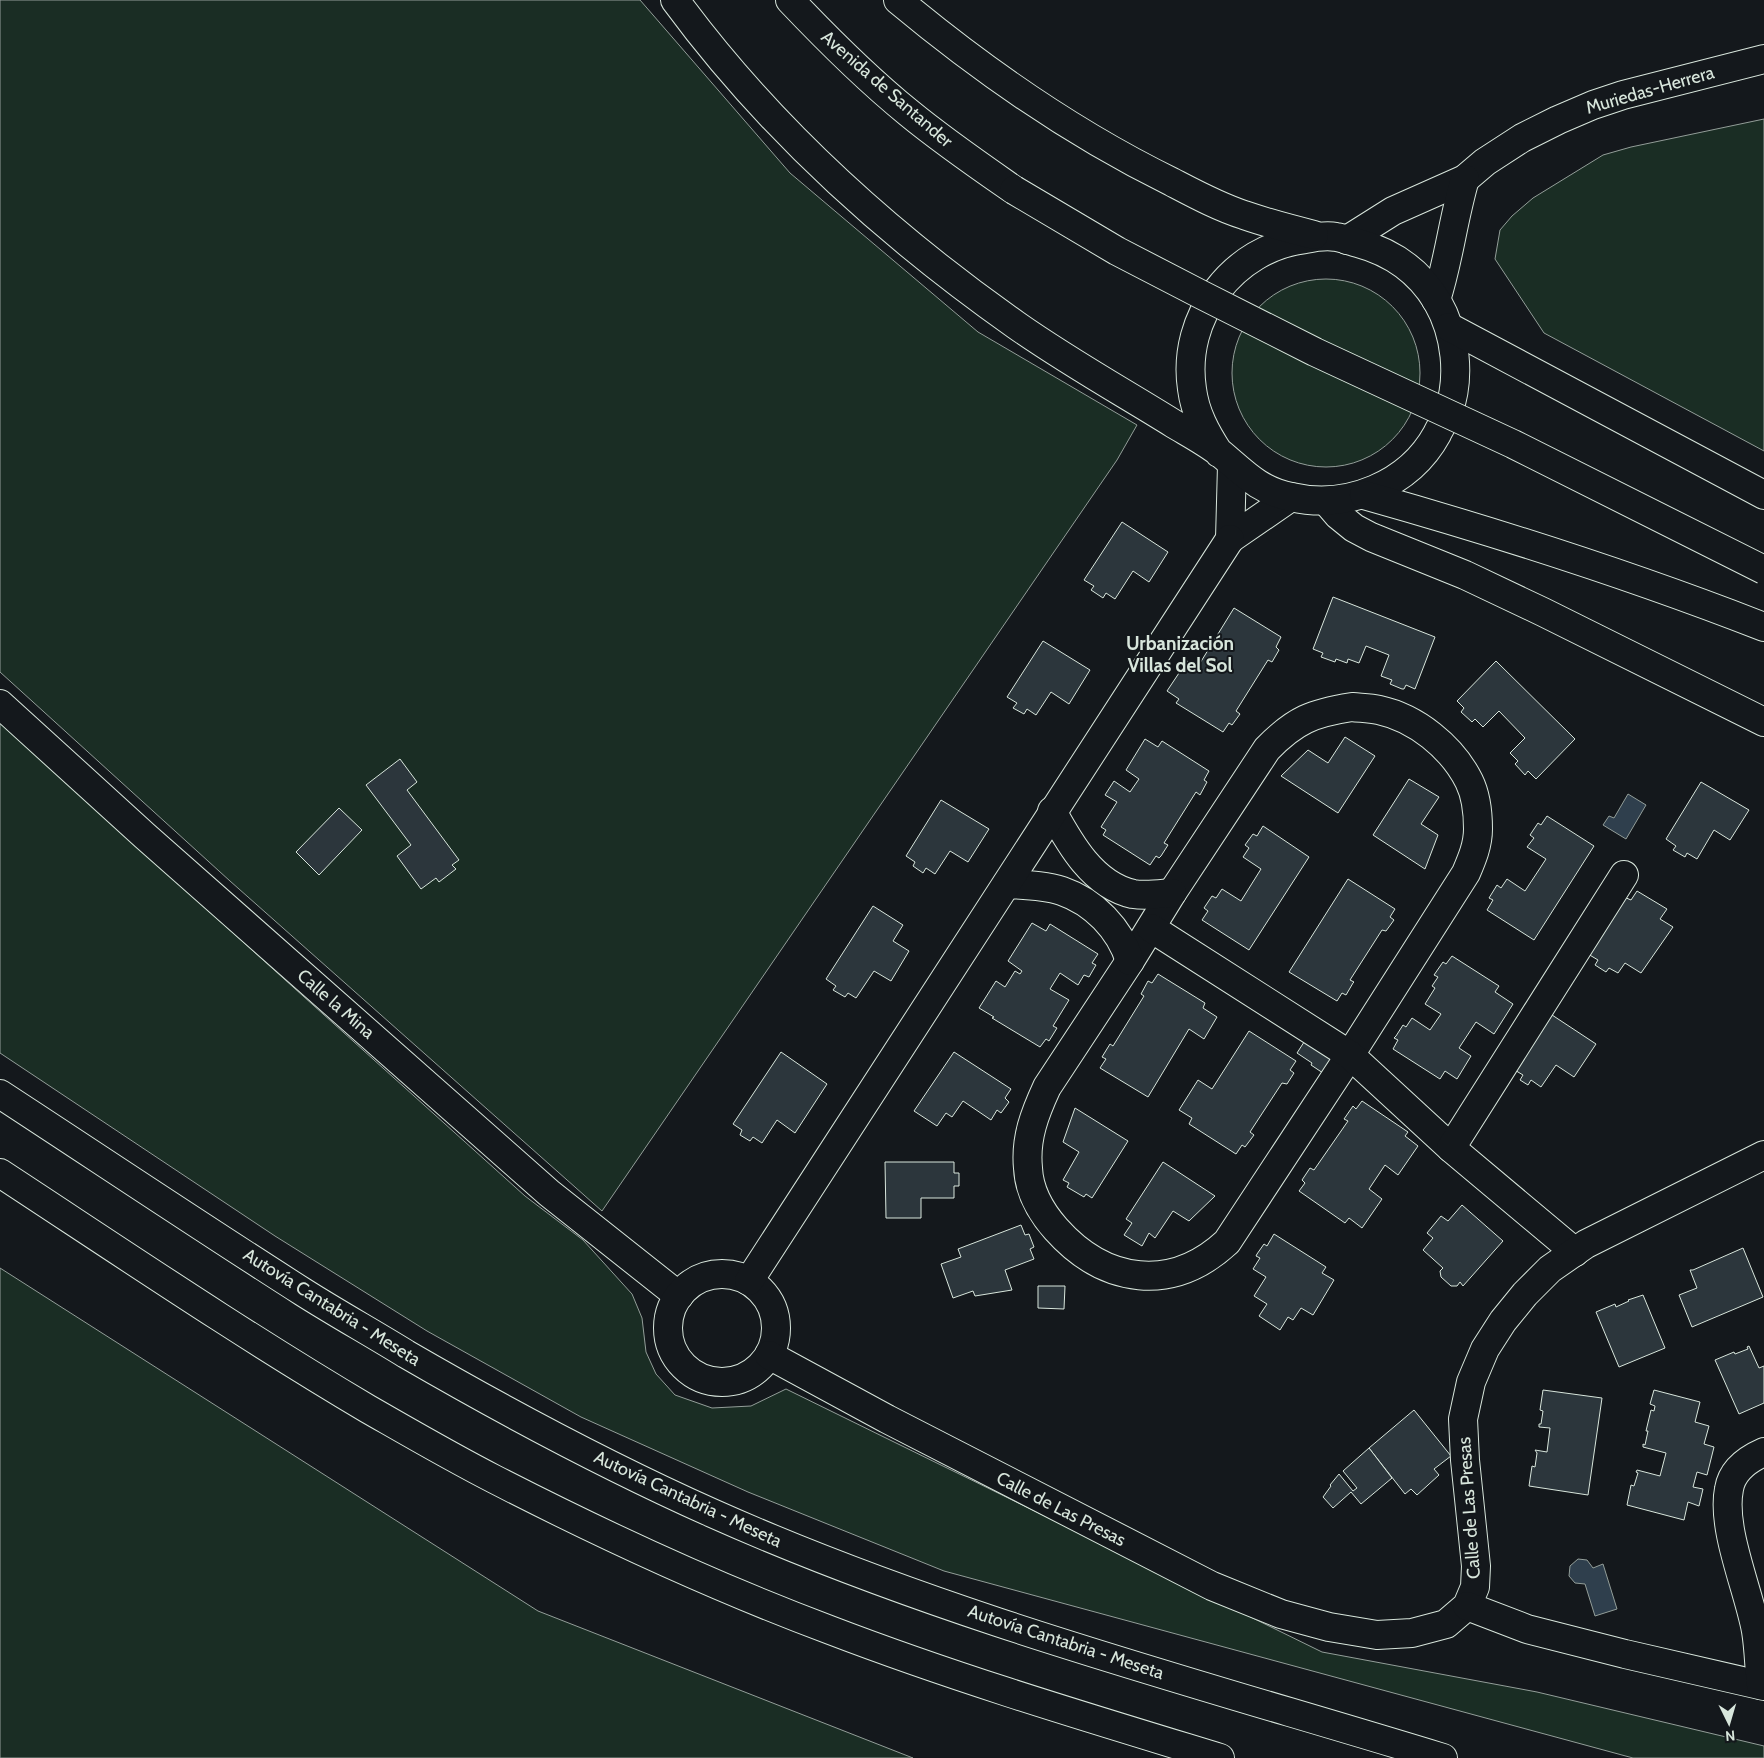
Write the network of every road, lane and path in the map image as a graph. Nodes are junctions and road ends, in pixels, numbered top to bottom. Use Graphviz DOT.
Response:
graph roads {
  1 [pos="675,0"];
  2 [pos="790,0"];
  3 [pos="898,0"];
  4 [pos="1764,59"];
  5 [pos="1465,179"];
  6 [pos="1320,236"];
  7 [pos="1347,240"];
  8 [pos="1436,300"];
  9 [pos="1449,327"];
  10 [pos="1226,459"];
  11 [pos="1364,495"];
  12 [pos="1764,495"];
  13 [pos="1291,497"];
  14 [pos="1326,501"];
  15 [pos="1230,538"];
  16 [pos="1764,570"];
  17 [pos="1764,627"];
  18 [pos="0,704"];
  19 [pos="1764,722"];
  20 [pos="1052,811"];
  21 [pos="1624,875"];
  22 [pos="1007,884"];
  23 [pos="1172,893"];
  24 [pos="1151,928"];
  25 [pos="1130,961"];
  26 [pos="1350,1056"];
  27 [pos="0,1094"];
  28 [pos="1451,1148"];
  29 [pos="1764,1155"];
  30 [pos="0,1173"];
  31 [pos="1575,1252"];
  32 [pos="749,1281"];
  33 [pos="679,1296"];
  34 [pos="769,1356"];
  35 [pos="1764,1452"];
  36 [pos="1467,1606"];
  37 [pos="1762,1685"];
  38 [pos="1220,1758"];
  39 [pos="1443,1758"];
  1 -- 10 [label="main road"];
  2 -- 16 [label="main road, Avenida de Santander, bridge"];
  3 -- 6 [label="main road"];
  4 -- 5 [label="main road, Muriedas-Herrera"];
  5 -- 7 [label="main road, Muriedas-Herrera"];
  5 -- 8 [label="main road"];
  6 -- 7 [label="main road"];
  6 -- 10 [label="main road"];
  7 -- 8 [label="main road"];
  8 -- 9 [label="main road"];
  9 -- 11 [label="main road"];
  9 -- 12 [label="main road"];
  10 -- 13 [label="main road"];
  10 -- 15 [label="main road"];
  11 -- 14 [label="main road"];
  11 -- 17 [label="main road"];
  13 -- 14 [label="main road"];
  13 -- 15 [label="main road"];
  14 -- 19 [label="main road"];
  15 -- 20 [label="main road"];
  18 -- 33 [label="main road, Calle la Mina"];
  20 -- 22 [label="main road"];
  20 -- 23 [label="main road"];
  21 -- 28 [label="main road"];
  22 -- 25 [label="main road"];
  22 -- 32 [label="main road"];
  23 -- 24 [label="main road"];
  23 -- 26 [label="main road"];
  24 -- 25 [label="main road"];
  24 -- 26 [label="main road"];
  25 -- 26 [label="main road"];
  26 -- 28 [label="main road"];
  27 -- 39 [label="main road, Autovía Cantabria - Meseta"];
  28 -- 31 [label="main road"];
  29 -- 31 [label="main road, Calle de Las Presas"];
  30 -- 38 [label="main road"];
  31 -- 36 [label="main road, Calle de Las Presas"];
  32 -- 33 [label="main road"];
  32 -- 34 [label="main road"];
  33 -- 34 [label="main road"];
  34 -- 36 [label="main road, Calle de Las Presas"];
  35 -- 37 [label="main road"];
  36 -- 37 [label="main road"];
}
